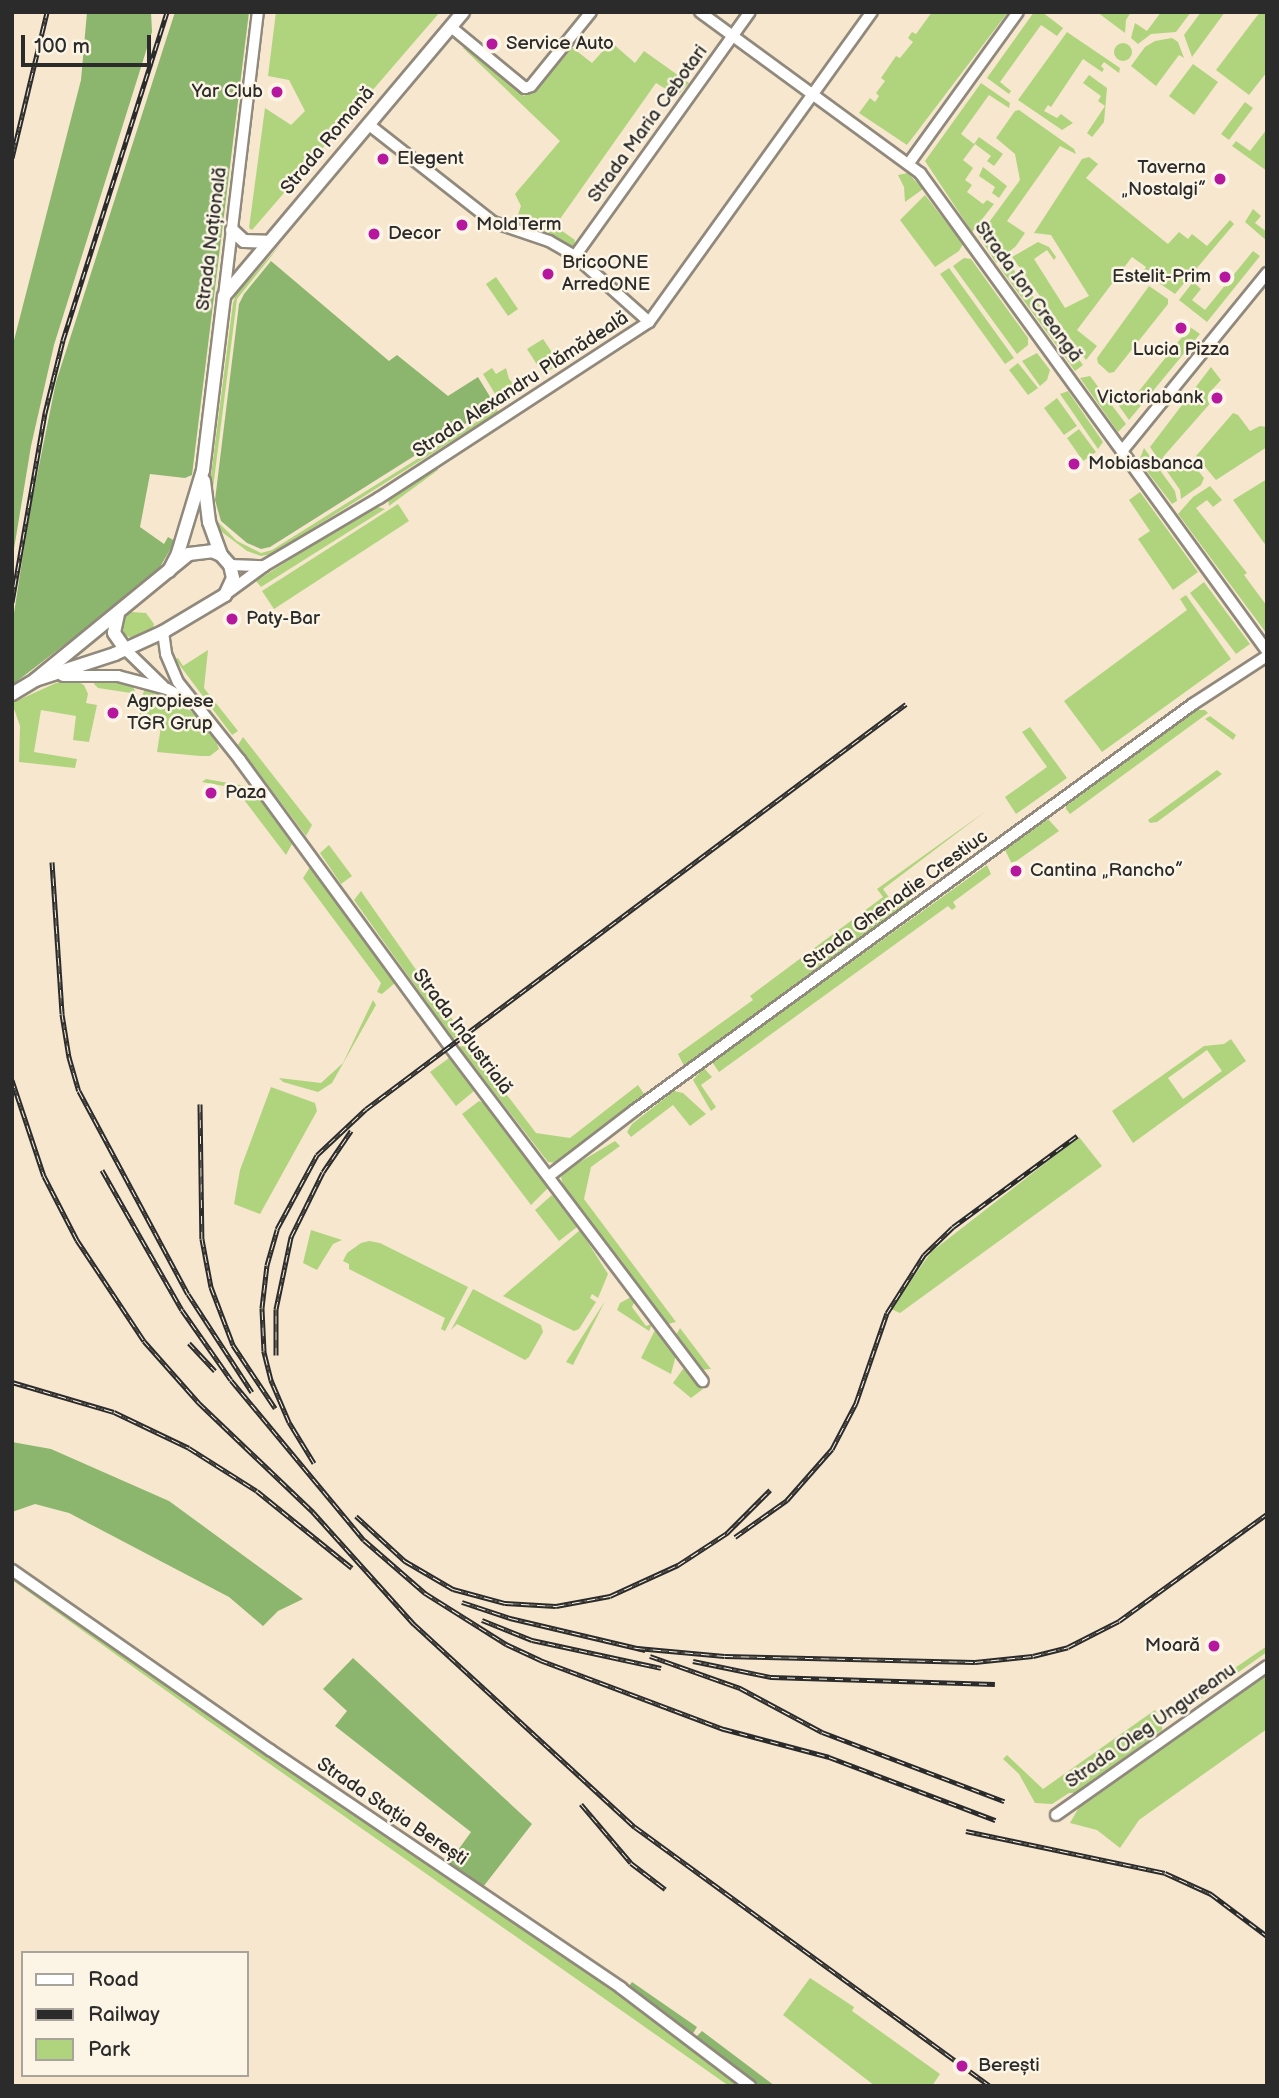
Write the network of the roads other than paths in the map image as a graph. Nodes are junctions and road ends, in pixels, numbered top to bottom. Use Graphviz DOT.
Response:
graph roads {
  1 [pos="258,12"];
  2 [pos="463,12"];
  3 [pos="591,12"];
  4 [pos="700,12"];
  5 [pos="750,12"];
  6 [pos="872,12"];
  7 [pos="1018,12"];
  8 [pos="451,27"];
  9 [pos="733,36"];
  10 [pos="813,94"];
  11 [pos="368,124"];
  12 [pos="909,163"];
  13 [pos="232,230"];
  14 [pos="268,242"];
  15 [pos="575,256"];
  16 [pos="1267,273"];
  17 [pos="224,296"];
  18 [pos="649,323"];
  19 [pos="1122,451"];
  20 [pos="203,471"];
  21 [pos="221,555"];
  22 [pos="230,565"];
  23 [pos="264,566"];
  24 [pos="169,571"];
  25 [pos="225,595"];
  26 [pos="118,614"];
  27 [pos="163,632"];
  28 [pos="126,650"];
  29 [pos="1267,653"];
  30 [pos="35,681"];
  31 [pos="167,689"];
  32 [pos="12,695"];
  33 [pos="193,703"];
  34 [pos="549,1176"];
  35 [pos="703,1381"];
  36 [pos="12,1570"];
  37 [pos="1267,1666"];
  38 [pos="1056,1815"];
  39 [pos="750,2086"];
  1 -- 13 [label="street, Strada Națională"];
  2 -- 8 [label="main road, Strada Romană"];
  3 -- 8 [label="street"];
  4 -- 9 [label="street, Strada Ion Creangă"];
  5 -- 9 [label="street, Strada Maria Cebotari"];
  6 -- 10 [label="street, Strada Alexandru Plămădeală"];
  7 -- 12 [label="street"];
  8 -- 11 [label="main road, Strada Romană"];
  9 -- 10 [label="street, Strada Ion Creangă"];
  9 -- 15 [label="street, Strada Maria Cebotari"];
  10 -- 12 [label="street, Strada Ion Creangă"];
  10 -- 18 [label="street, Strada Alexandru Plămădeală"];
  11 -- 14 [label="main road, Strada Romană"];
  11 -- 15 [label="street"];
  12 -- 19 [label="street, Strada Ion Creangă"];
  13 -- 14 [label="main road"];
  13 -- 17 [label="street, Strada Națională"];
  14 -- 17 [label="main road, Strada Romană"];
  15 -- 18 [label="street"];
  16 -- 19 [label="street"];
  17 -- 20 [label="main road, Strada Națională"];
  18 -- 23 [label="street, Strada Alexandru Plămădeală"];
  19 -- 29 [label="street, Strada Ion Creangă"];
  20 -- 21 [label="main road, Strada Națională"];
  20 -- 24 [label="main road, Strada Națională"];
  21 -- 22 [label="main road, Strada Națională"];
  21 -- 24 [label="main road, Strada Națională"];
  22 -- 23 [label="street"];
  22 -- 25 [label="main road"];
  23 -- 25 [label="street, Strada Alexandru Plămădeală"];
  24 -- 26 [label="main road, Strada Națională"];
  25 -- 27 [label="main road, Strada Națională"];
  26 -- 28 [label="main road"];
  26 -- 30 [label="main road, Strada Națională"];
  27 -- 28 [label="main road, Strada Națională"];
  27 -- 33 [label="street, Strada Industrială"];
  28 -- 30 [label="main road, Strada Națională"];
  28 -- 31 [label="street, Strada Industrială"];
  29 -- 34 [label="street, Strada Ghenadie Crestiuc"];
  30 -- 31 [label="street, Strada Industrială"];
  30 -- 32 [label="main road, Strada Națională"];
  31 -- 33 [label="street, Strada Industrială"];
  33 -- 34 [label="street, Strada Industrială"];
  34 -- 35 [label="street, Strada Industrială"];
  36 -- 39 [label="street, Strada Stația Berești"];
  37 -- 38 [label="street, Strada Oleg Ungureanu"];
}
